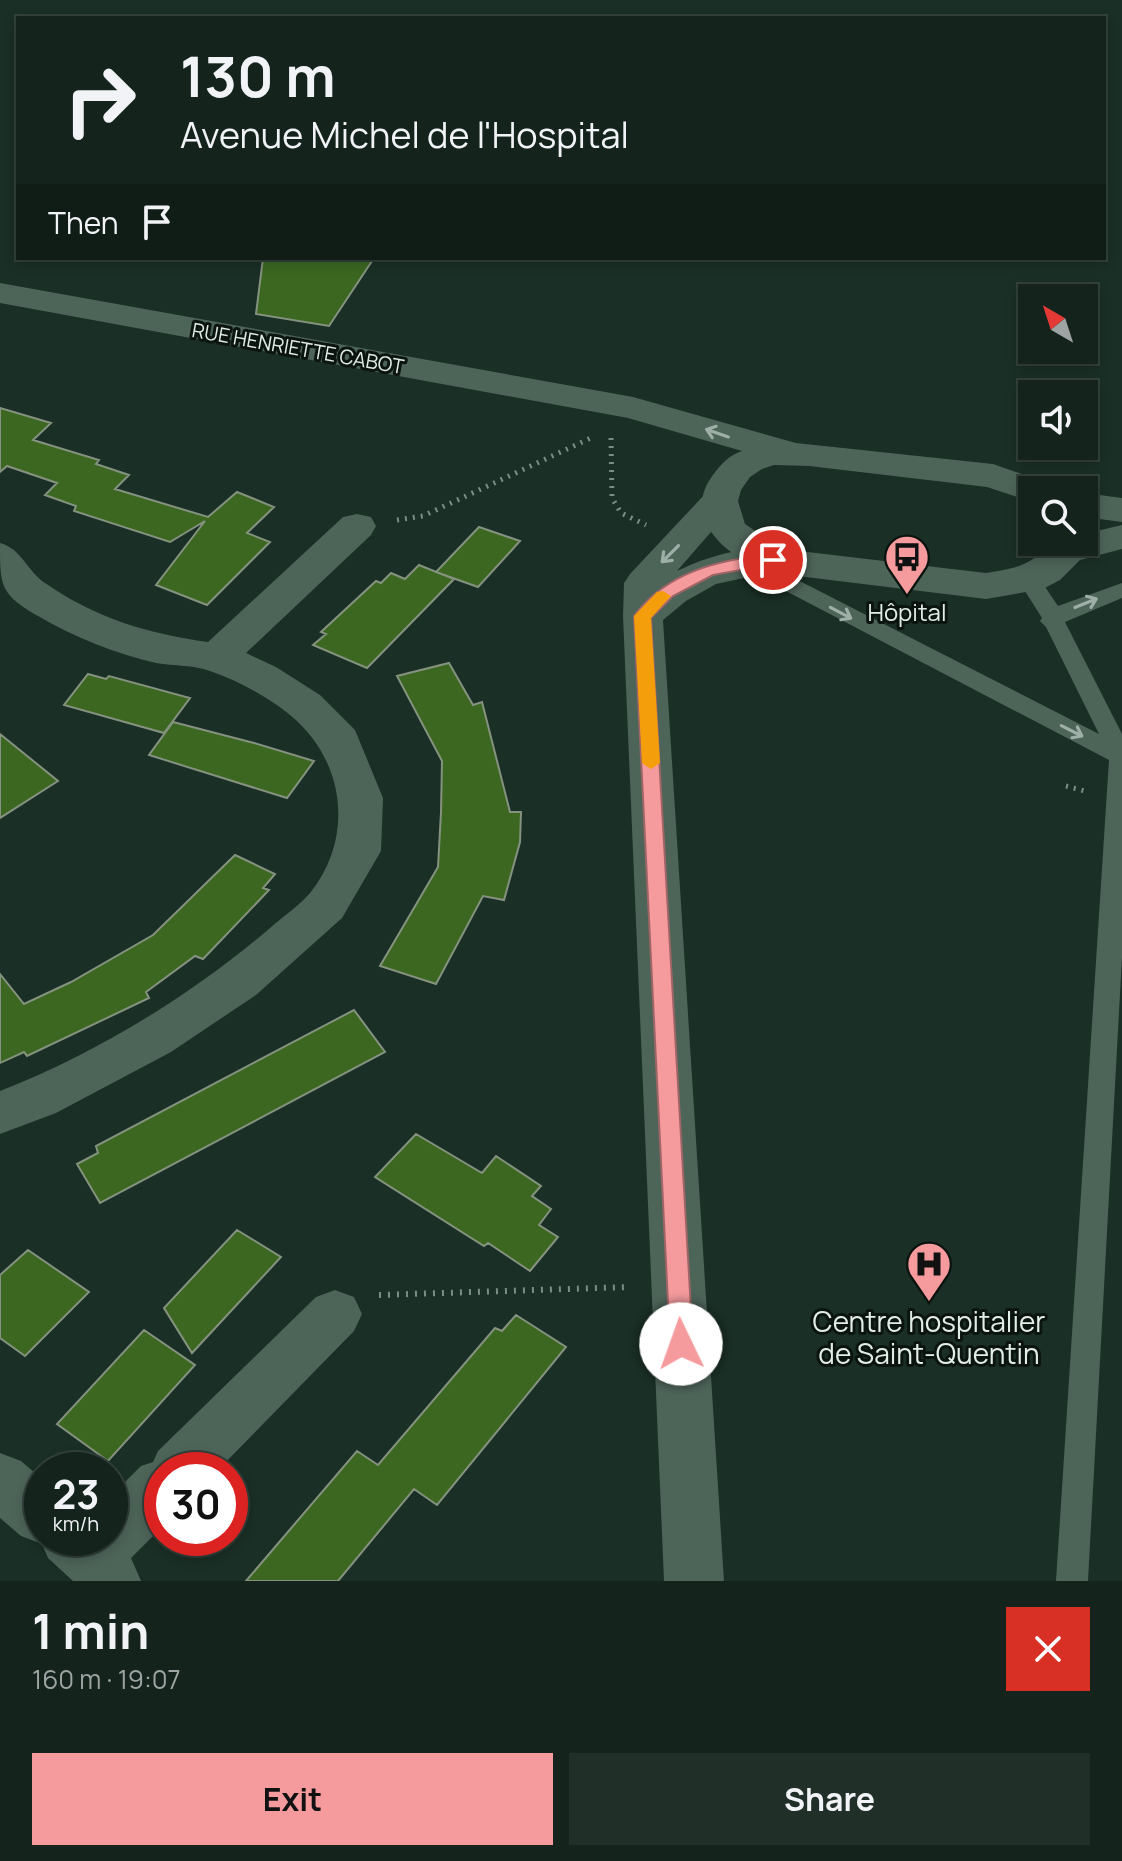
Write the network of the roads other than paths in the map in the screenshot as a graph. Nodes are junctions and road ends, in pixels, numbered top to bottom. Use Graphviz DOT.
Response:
graph roads {
  1 [pos="0,293"];
  2 [pos="597,403"];
  3 [pos="792,454"];
  4 [pos="1018,485"];
  5 [pos="720,495"];
  6 [pos="1098,507"];
  7 [pos="1122,510"];
  8 [pos="357,526"];
  9 [pos="1122,537"];
  10 [pos="1098,541"];
  11 [pos="753,553"];
  12 [pos="0,556"];
  13 [pos="1058,556"];
  14 [pos="1029,580"];
  15 [pos="1122,590"];
  16 [pos="643,616"];
  17 [pos="1051,621"];
  18 [pos="217,657"];
  19 [pos="1121,756"];
  20 [pos="0,1113"];
  21 [pos="335,1314"];
  22 [pos="196,1452"];
  23 [pos="0,1481"];
  24 [pos="24,1501"];
  25 [pos="144,1504"];
  26 [pos="128,1520"];
  27 [pos="694,1581"];
  28 [pos="1072,1581"];
  1 -- 2 [label="street, RUE HENRIETTE CABOT"];
  3 -- 2 [label="street, RUE HENRIETTE CABOT, one-way"];
  2 -- 5 [label="street, RUE HENRIETTE CABOT"];
  3 -- 4 [label="street"];
  3 -- 5 [label="street"];
  5 -- 11 [label="street, RUE HENRIETTE CABOT"];
  5 -- 16 [label="street, one-way"];
  6 -- 7 [label="street"];
  8 -- 18 [label="street"];
  9 -- 10 [label="street"];
  11 -- 14 [label="street"];
  11 -- 16 [label="street"];
  11 -- 19 [label="lane, one-way"];
  12 -- 18 [label="street"];
  13 -- 14 [label="street"];
  14 -- 17 [label="lane"];
  17 -- 15 [label="lane, one-way"];
  16 -- 27 [label="street"];
  17 -- 19 [label="lane"];
  18 -- 20 [label="street"];
  19 -- 28 [label="lane"];
  21 -- 22 [label="street"];
  23 -- 24 [label="street"];
  25 -- 26 [label="street"];
}
